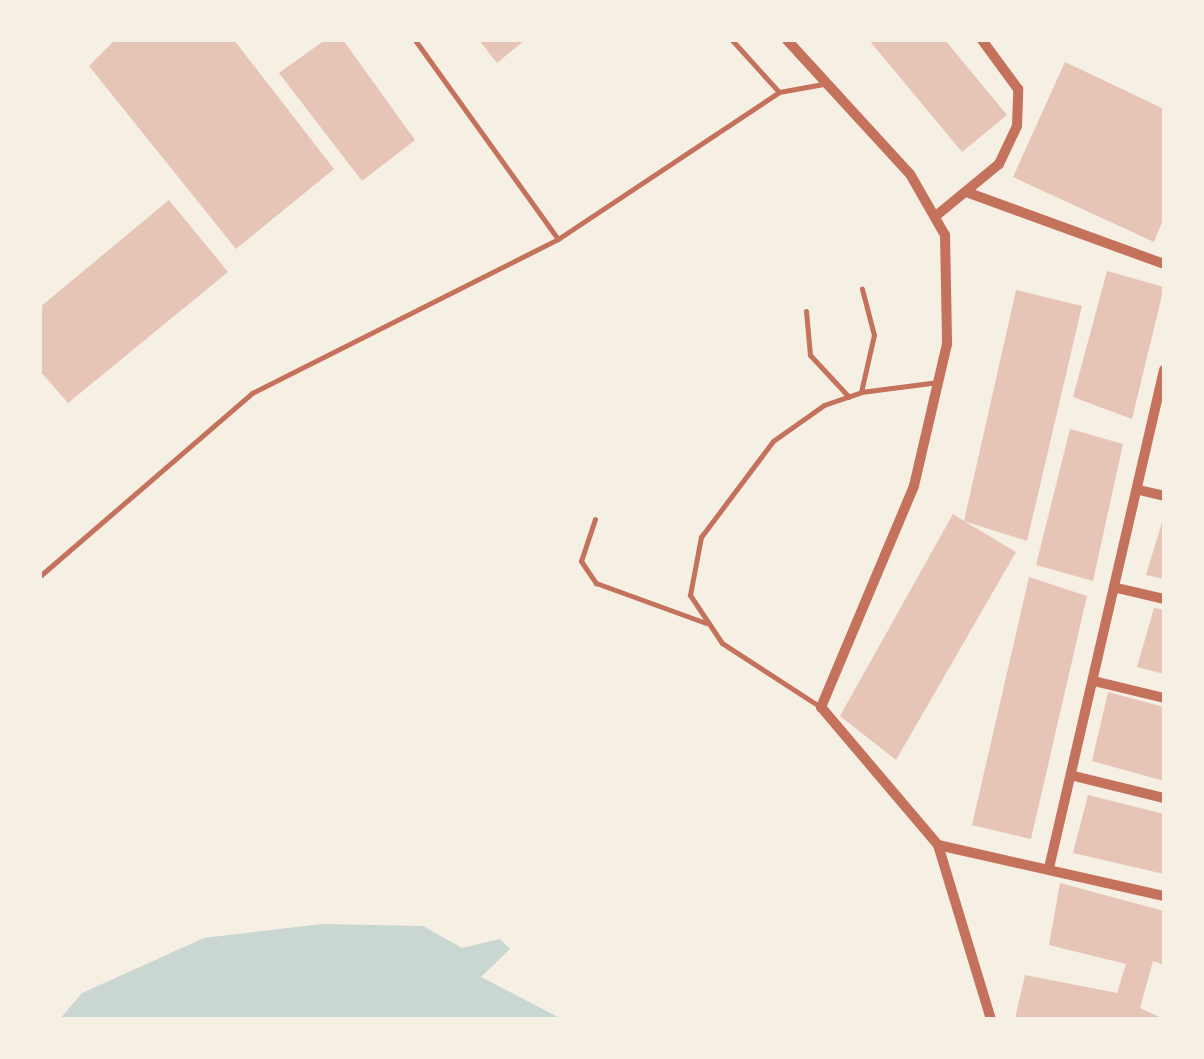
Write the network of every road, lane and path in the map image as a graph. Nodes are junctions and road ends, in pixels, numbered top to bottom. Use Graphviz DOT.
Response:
graph roads {
  1 [pos="415,40"];
  2 [pos="732,40"];
  3 [pos="787,40"];
  4 [pos="982,40"];
  5 [pos="823,84"];
  6 [pos="779,92"];
  7 [pos="969,192"];
  8 [pos="937,215"];
  9 [pos="558,239"];
  10 [pos="1164,264"];
  11 [pos="862,289"];
  12 [pos="806,311"];
  13 [pos="1164,370"];
  14 [pos="938,382"];
  15 [pos="861,392"];
  16 [pos="848,396"];
  17 [pos="1160,409"];
  18 [pos="1139,490"];
  19 [pos="1164,496"];
  20 [pos="595,519"];
  21 [pos="40,576"];
  22 [pos="1117,588"];
  23 [pos="1164,599"];
  24 [pos="709,624"];
  25 [pos="1098,682"];
  26 [pos="1164,698"];
  27 [pos="821,708"];
  28 [pos="1074,776"];
  29 [pos="1164,798"];
  30 [pos="938,845"];
  31 [pos="1050,868"];
  32 [pos="1164,896"];
  33 [pos="991,1019"];
  1 -- 9 [label="lane"];
  2 -- 6 [label="lane"];
  3 -- 5 [label="street"];
  4 -- 7 [label="street"];
  5 -- 6 [label="lane"];
  5 -- 8 [label="street"];
  6 -- 9 [label="lane"];
  7 -- 8 [label="street"];
  7 -- 10 [label="street"];
  8 -- 14 [label="street"];
  9 -- 21 [label="lane"];
  11 -- 15 [label="lane"];
  12 -- 16 [label="lane"];
  13 -- 17 [label="street"];
  14 -- 15 [label="lane"];
  14 -- 27 [label="street"];
  15 -- 16 [label="lane"];
  16 -- 24 [label="lane"];
  17 -- 18 [label="street"];
  18 -- 19 [label="street"];
  18 -- 22 [label="street"];
  20 -- 24 [label="lane"];
  22 -- 23 [label="street"];
  22 -- 25 [label="street"];
  24 -- 27 [label="lane"];
  25 -- 26 [label="street"];
  25 -- 28 [label="street"];
  27 -- 30 [label="street"];
  28 -- 29 [label="street"];
  28 -- 31 [label="street"];
  30 -- 31 [label="street"];
  30 -- 33 [label="street"];
  31 -- 32 [label="street"];
}
